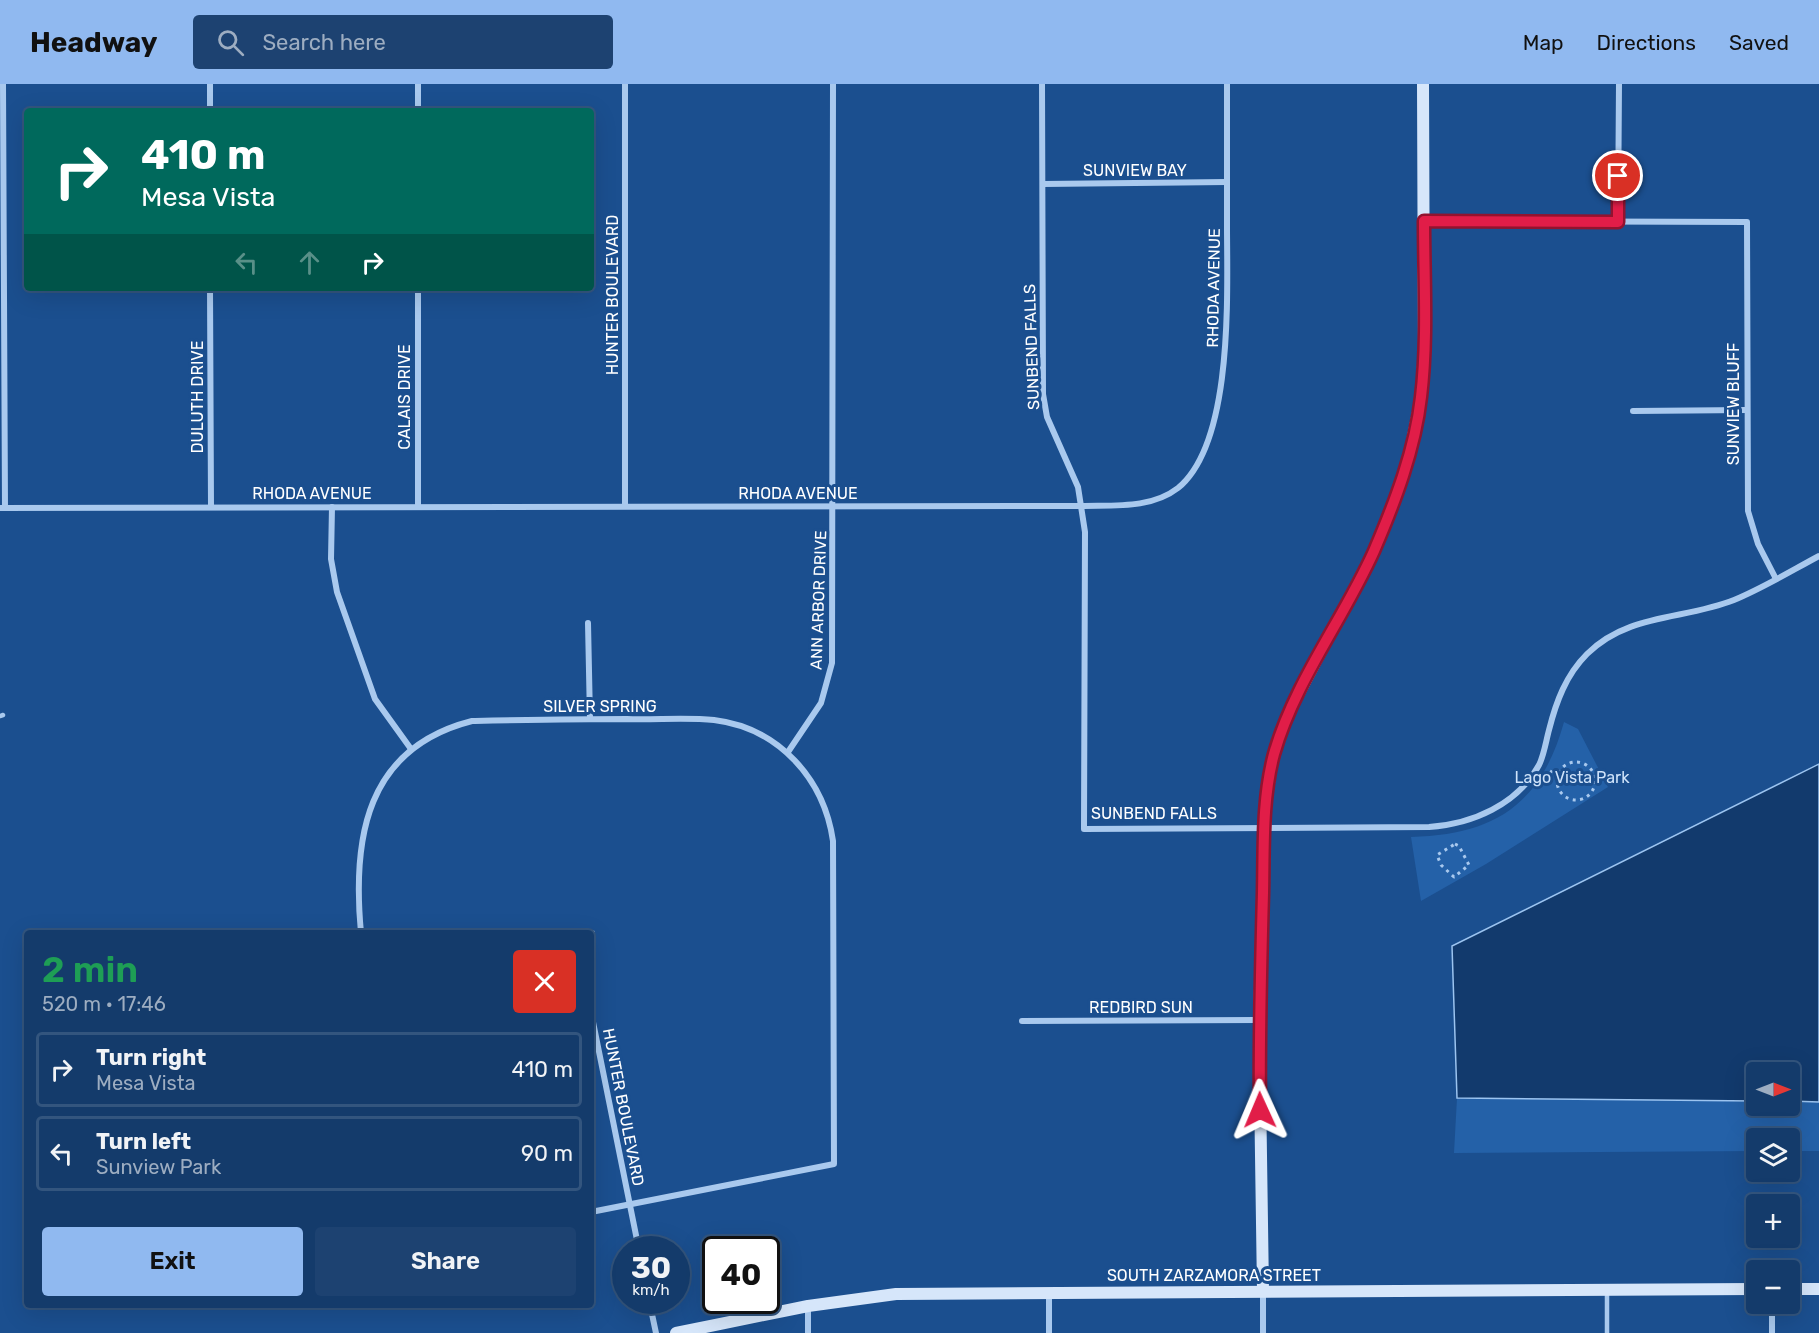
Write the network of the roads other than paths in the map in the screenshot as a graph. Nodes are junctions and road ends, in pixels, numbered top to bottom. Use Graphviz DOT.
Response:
graph roads {
  1 [pos="3,84"];
  2 [pos="210,84"];
  3 [pos="418,84"];
  4 [pos="625,84"];
  5 [pos="833,84"];
  6 [pos="1042,84"];
  7 [pos="1227,84"];
  8 [pos="1423,84"];
  9 [pos="1619,84"];
  10 [pos="210,108"];
  11 [pos="418,108"];
  12 [pos="1227,182"];
  13 [pos="1042,184"];
  14 [pos="1424,221"];
  15 [pos="1618,222"];
  16 [pos="210,291"];
  17 [pos="418,291"];
  18 [pos="1747,410"];
  19 [pos="1633,411"];
  20 [pos="626,506"];
  21 [pos="834,506"];
  22 [pos="1081,506"];
  23 [pos="211,507"];
  24 [pos="332,507"];
  25 [pos="418,507"];
  26 [pos="2,508"];
  27 [pos="1819,556"];
  28 [pos="1776,579"];
  29 [pos="588,623"];
  30 [pos="590,719"];
  31 [pos="411,748"];
  32 [pos="788,752"];
  33 [pos="1265,826"];
  34 [pos="361,930"];
  35 [pos="1259,1020"];
  36 [pos="1022,1021"];
  37 [pos="594,1027"];
  38 [pos="630,1205"];
  39 [pos="594,1211"];
  40 [pos="636,1236"];
  41 [pos="1746,1288"];
  42 [pos="1800,1288"];
  43 [pos="1606,1289"];
  44 [pos="1819,1289"];
  45 [pos="1263,1291"];
  46 [pos="1048,1292"];
  47 [pos="807,1306"];
  48 [pos="653,1314"];
  49 [pos="1772,1314"];
  50 [pos="656,1333"];
  51 [pos="676,1333"];
  52 [pos="808,1333"];
  53 [pos="1049,1333"];
  54 [pos="1263,1333"];
  55 [pos="1607,1333"];
  56 [pos="1772,1333"];
  1 -- 26 [label="street"];
  2 -- 10 [label="street"];
  3 -- 11 [label="street"];
  4 -- 20 [label="street, HUNTER BOULEVARD"];
  5 -- 21 [label="street, ANN ARBOR DRIVE"];
  6 -- 13 [label="street, SUNBEND FALLS"];
  7 -- 12 [label="street, RHODA AVENUE"];
  8 -- 14 [label="street"];
  9 -- 15 [label="street"];
  12 -- 13 [label="street, SUNVIEW BAY"];
  12 -- 22 [label="street, RHODA AVENUE"];
  13 -- 22 [label="street, SUNBEND FALLS"];
  14 -- 15 [label="street"];
  14 -- 33 [label="street"];
  15 -- 18 [label="street, SUNVIEW BLUFF"];
  16 -- 23 [label="street, DULUTH DRIVE"];
  17 -- 25 [label="street, CALAIS DRIVE"];
  18 -- 19 [label="street"];
  18 -- 28 [label="street, SUNVIEW BLUFF"];
  20 -- 21 [label="street, RHODA AVENUE"];
  20 -- 25 [label="street, RHODA AVENUE"];
  21 -- 22 [label="street, RHODA AVENUE"];
  21 -- 32 [label="street, ANN ARBOR DRIVE"];
  22 -- 33 [label="street, SUNBEND FALLS"];
  23 -- 24 [label="street, RHODA AVENUE"];
  23 -- 26 [label="street, RHODA AVENUE"];
  24 -- 25 [label="street, RHODA AVENUE"];
  24 -- 31 [label="street"];
  27 -- 28 [label="street, SUNBEND FALLS"];
  28 -- 33 [label="street, SUNBEND FALLS"];
  29 -- 30 [label="street"];
  30 -- 31 [label="street, SILVER SPRING"];
  30 -- 32 [label="street, SILVER SPRING"];
  31 -- 34 [label="street"];
  32 -- 38 [label="street"];
  33 -- 35 [label="street"];
  35 -- 36 [label="street, REDBIRD SUN"];
  35 -- 45 [label="street"];
  37 -- 38 [label="street, HUNTER BOULEVARD"];
  38 -- 39 [label="street"];
  38 -- 40 [label="street, HUNTER BOULEVARD"];
  41 -- 43 [label="street, SOUTH ZARZAMORA STREET"];
  42 -- 44 [label="street"];
  43 -- 45 [label="street, SOUTH ZARZAMORA STREET"];
  43 -- 55 [label="lane"];
  45 -- 46 [label="street, SOUTH ZARZAMORA STREET"];
  45 -- 54 [label="street"];
  46 -- 47 [label="street, SOUTH ZARZAMORA STREET"];
  46 -- 53 [label="street"];
  47 -- 51 [label="street, SOUTH ZARZAMORA STREET"];
  47 -- 52 [label="street"];
  48 -- 50 [label="street"];
  49 -- 56 [label="street"];
}
